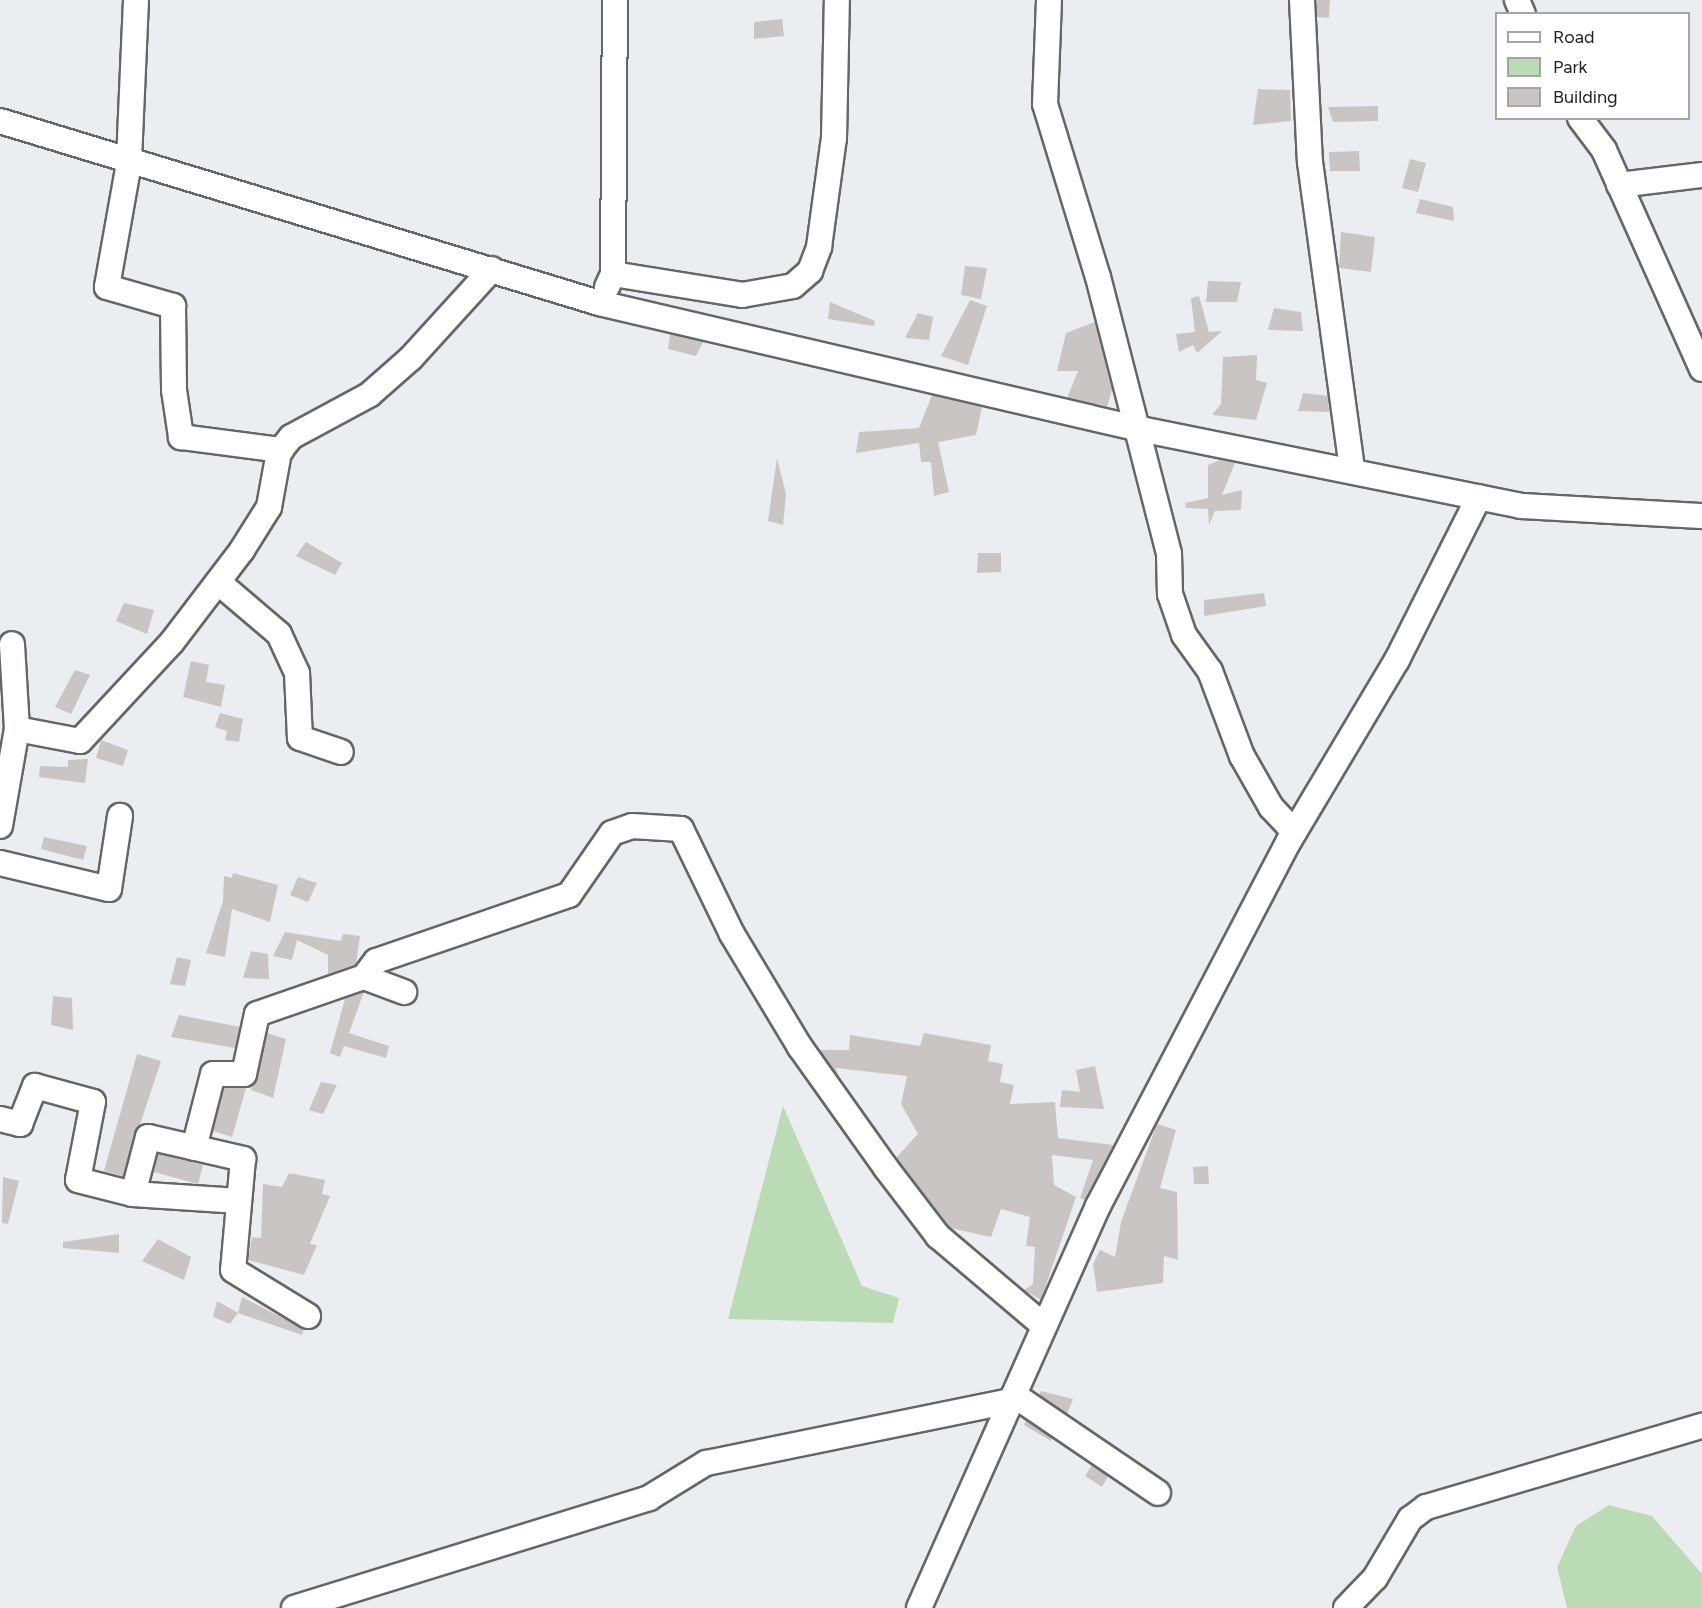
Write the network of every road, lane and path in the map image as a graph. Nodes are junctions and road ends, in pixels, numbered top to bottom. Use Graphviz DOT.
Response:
graph roads {
  1 [pos="136,0"];
  2 [pos="615,0"];
  3 [pos="837,0"];
  4 [pos="1049,0"];
  5 [pos="1302,0"];
  6 [pos="1582,120"];
  7 [pos="0,121"];
  8 [pos="129,163"];
  9 [pos="1702,175"];
  10 [pos="1618,185"];
  11 [pos="492,269"];
  12 [pos="614,274"];
  13 [pos="599,303"];
  14 [pos="1702,369"];
  15 [pos="1135,428"];
  16 [pos="281,450"];
  17 [pos="1352,468"];
  18 [pos="1479,497"];
  19 [pos="1702,516"];
  20 [pos="218,582"];
  21 [pos="12,644"];
  22 [pos="17,729"];
  23 [pos="341,752"];
  24 [pos="120,816"];
  25 [pos="0,826"];
  26 [pos="1294,832"];
  27 [pos="0,863"];
  28 [pos="364,977"];
  29 [pos="404,992"];
  30 [pos="0,1119"];
  31 [pos="194,1148"];
  32 [pos="133,1194"];
  33 [pos="239,1201"];
  34 [pos="308,1316"];
  35 [pos="1044,1326"];
  36 [pos="1012,1398"];
  37 [pos="1702,1426"];
  38 [pos="1158,1493"];
  39 [pos="294,1608"];
  40 [pos="919,1608"];
  41 [pos="1346,1608"];
  1 -- 8 [label="street"];
  2 -- 12 [label="street"];
  3 -- 12 [label="street"];
  4 -- 15 [label="street"];
  5 -- 17 [label="street"];
  6 -- 10 [label="street"];
  7 -- 8 [label="street"];
  8 -- 11 [label="street"];
  8 -- 16 [label="street"];
  9 -- 10 [label="street"];
  10 -- 14 [label="street"];
  11 -- 13 [label="street"];
  11 -- 16 [label="street"];
  12 -- 13 [label="street"];
  13 -- 15 [label="street"];
  15 -- 17 [label="street"];
  15 -- 26 [label="street"];
  16 -- 20 [label="street"];
  17 -- 18 [label="street"];
  18 -- 19 [label="street"];
  18 -- 26 [label="street"];
  20 -- 22 [label="street"];
  20 -- 23 [label="street"];
  21 -- 22 [label="street"];
  22 -- 25 [label="street"];
  24 -- 27 [label="street"];
  26 -- 35 [label="street"];
  28 -- 29 [label="street"];
  28 -- 31 [label="street"];
  28 -- 35 [label="street"];
  30 -- 32 [label="street"];
  31 -- 32 [label="street"];
  31 -- 33 [label="street"];
  32 -- 33 [label="street"];
  33 -- 34 [label="street"];
  35 -- 36 [label="street"];
  36 -- 38 [label="street"];
  36 -- 39 [label="street"];
  36 -- 40 [label="street"];
  37 -- 41 [label="street"];
}
